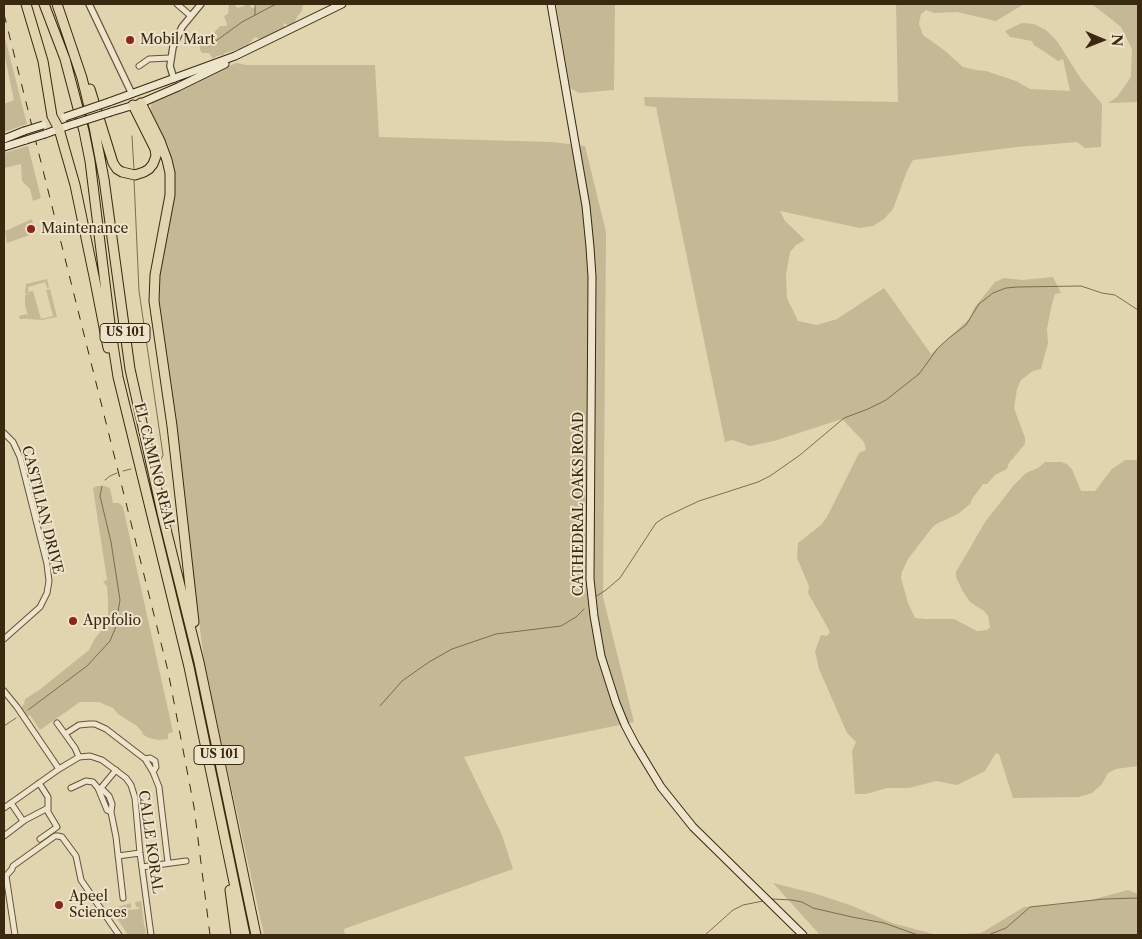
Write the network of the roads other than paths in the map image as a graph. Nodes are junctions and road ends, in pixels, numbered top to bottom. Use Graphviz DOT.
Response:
graph roads {
  1 [pos="26,4"];
  2 [pos="44,4"];
  3 [pos="57,4"];
  4 [pos="89,4"];
  5 [pos="177,4"];
  6 [pos="202,4"];
  7 [pos="342,4"];
  8 [pos="551,4"];
  9 [pos="191,16"];
  10 [pos="66,28"];
  11 [pos="235,56"];
  12 [pos="170,58"];
  13 [pos="139,66"];
  14 [pos="174,79"];
  15 [pos="132,94"];
  16 [pos="137,104"];
  17 [pos="60,125"];
  18 [pos="4,138"];
  19 [pos="4,147"];
  20 [pos="126,414"];
  21 [pos="4,433"];
  22 [pos="4,639"];
  23 [pos="199,662"];
  24 [pos="4,691"];
  25 [pos="57,723"];
  26 [pos="65,734"];
  27 [pos="79,757"];
  28 [pos="59,769"];
  29 [pos="116,770"];
  30 [pos="39,783"];
  31 [pos="71,788"];
  32 [pos="100,788"];
  33 [pos="11,803"];
  34 [pos="4,808"];
  35 [pos="48,808"];
  36 [pos="219,811"];
  37 [pos="23,821"];
  38 [pos="4,836"];
  39 [pos="40,839"];
  40 [pos="239,848"];
  41 [pos="140,853"];
  42 [pos="118,856"];
  43 [pos="186,862"];
  44 [pos="168,863"];
  45 [pos="142,867"];
  46 [pos="123,898"];
  47 [pos="12,916"];
  48 [pos="4,917"];
  49 [pos="15,935"];
  50 [pos="119,935"];
  51 [pos="151,935"];
  52 [pos="236,935"];
  53 [pos="245,935"];
  54 [pos="256,935"];
  55 [pos="261,935"];
  56 [pos="803,935"];
  1 -- 17 [label="highway"];
  2 -- 20 [label="highway, EL CAMINO REAL / US 101"];
  3 -- 10 [label="highway, EL CAMINO REAL / US 101"];
  4 -- 15 [label="street"];
  5 -- 9 [label="street"];
  6 -- 9 [label="street"];
  7 -- 11 [label="main road"];
  8 -- 56 [label="main road, CATHEDRAL OAKS ROAD"];
  9 -- 12 [label="street"];
  10 -- 16 [label="highway"];
  10 -- 23 [label="highway, EL CAMINO REAL / US 101"];
  11 -- 14 [label="main road"];
  11 -- 16 [label="main road"];
  12 -- 13 [label="street"];
  12 -- 14 [label="street"];
  14 -- 15 [label="main road"];
  15 -- 16 [label="main road"];
  15 -- 17 [label="main road, bridge"];
  16 -- 17 [label="main road, bridge"];
  16 -- 23 [label="highway"];
  17 -- 18 [label="main road, bridge"];
  17 -- 19 [label="main road, bridge"];
  17 -- 20 [label="highway"];
  20 -- 36 [label="highway, EL CAMINO REAL / US 101"];
  21 -- 22 [label="street, CASTILIAN DRIVE"];
  23 -- 40 [label="highway, EL CAMINO REAL / US 101"];
  24 -- 28 [label="street"];
  25 -- 26 [label="street"];
  26 -- 27 [label="street"];
  26 -- 44 [label="street"];
  27 -- 28 [label="street"];
  27 -- 29 [label="street, CALLE KORAL"];
  28 -- 30 [label="street"];
  29 -- 32 [label="street"];
  29 -- 41 [label="street, CALLE KORAL"];
  30 -- 33 [label="street"];
  30 -- 35 [label="street"];
  31 -- 32 [label="street"];
  32 -- 42 [label="street"];
  33 -- 34 [label="street"];
  33 -- 37 [label="street"];
  35 -- 37 [label="street"];
  35 -- 39 [label="street"];
  36 -- 52 [label="highway"];
  36 -- 53 [label="highway, EL CAMINO REAL / US 101"];
  37 -- 38 [label="street"];
  40 -- 54 [label="highway, EL CAMINO REAL / US 101"];
  40 -- 55 [label="highway"];
  41 -- 42 [label="street"];
  41 -- 45 [label="street, CALLE KORAL"];
  42 -- 46 [label="street"];
  43 -- 44 [label="street"];
  44 -- 45 [label="street"];
  45 -- 51 [label="street, CALLE KORAL"];
  47 -- 48 [label="street"];
  47 -- 49 [label="street"];
  47 -- 50 [label="street"];
}
